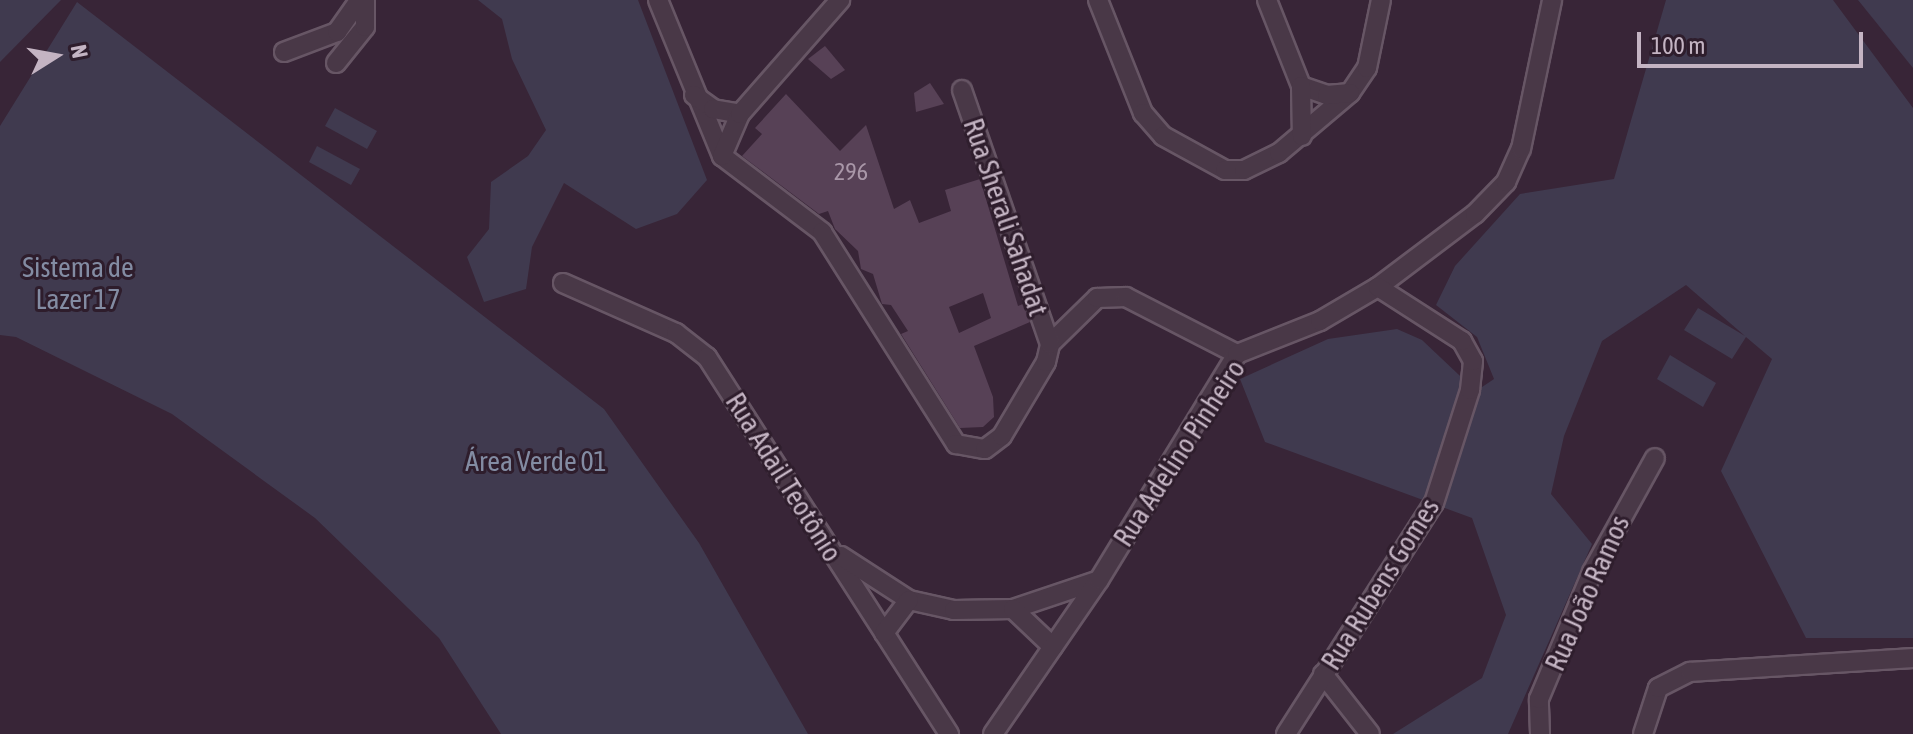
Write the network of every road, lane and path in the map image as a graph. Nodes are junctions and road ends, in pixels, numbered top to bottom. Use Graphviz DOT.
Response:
graph roads {
  1 [pos="359,0"];
  2 [pos="365,0"];
  3 [pos="658,0"];
  4 [pos="840,0"];
  5 [pos="1098,0"];
  6 [pos="1267,0"];
  7 [pos="1381,0"];
  8 [pos="1552,0"];
  9 [pos="284,52"];
  10 [pos="336,63"];
  11 [pos="1301,86"];
  12 [pos="962,90"];
  13 [pos="1350,93"];
  14 [pos="694,95"];
  15 [pos="740,114"];
  16 [pos="1302,136"];
  17 [pos="722,156"];
  18 [pos="563,283"];
  19 [pos="1378,287"];
  20 [pos="1050,344"];
  21 [pos="1237,354"];
  22 [pos="1655,458"];
  23 [pos="828,546"];
  24 [pos="1099,580"];
  25 [pos="909,600"];
  26 [pos="1013,609"];
  27 [pos="884,633"];
  28 [pos="1053,647"];
  29 [pos="1913,658"];
  30 [pos="1323,674"];
  31 [pos="949,734"];
  32 [pos="993,734"];
  33 [pos="1286,734"];
  34 [pos="1370,734"];
  35 [pos="1540,734"];
  36 [pos="1643,734"];
  1 -- 9 [label="street"];
  2 -- 10 [label="street"];
  3 -- 14 [label="street"];
  4 -- 15 [label="street"];
  5 -- 16 [label="street"];
  6 -- 11 [label="street"];
  7 -- 13 [label="street"];
  8 -- 19 [label="street, Rua Adelino Pinheiro"];
  11 -- 13 [label="street"];
  11 -- 16 [label="street"];
  12 -- 20 [label="street, Rua Sherali Sahadat"];
  13 -- 16 [label="street"];
  14 -- 15 [label="street"];
  14 -- 17 [label="street"];
  15 -- 17 [label="street"];
  17 -- 20 [label="street"];
  18 -- 23 [label="street, Rua Adail Teotônio"];
  19 -- 21 [label="street, Rua Adelino Pinheiro"];
  19 -- 30 [label="street, Rua Rubens Gomes"];
  20 -- 21 [label="street"];
  21 -- 24 [label="street, Rua Adelino Pinheiro"];
  22 -- 35 [label="street, Rua João Ramos"];
  23 -- 25 [label="street"];
  23 -- 27 [label="street, Rua Adail Teotônio"];
  24 -- 26 [label="street"];
  24 -- 28 [label="street, Rua Adelino Pinheiro"];
  25 -- 26 [label="street"];
  25 -- 27 [label="street"];
  26 -- 28 [label="street"];
  27 -- 31 [label="street, Rua Adail Teotônio"];
  28 -- 32 [label="street, Rua Adelino Pinheiro"];
  29 -- 36 [label="street"];
  30 -- 33 [label="street, Rua Rubens Gomes"];
  30 -- 34 [label="street"];
}
